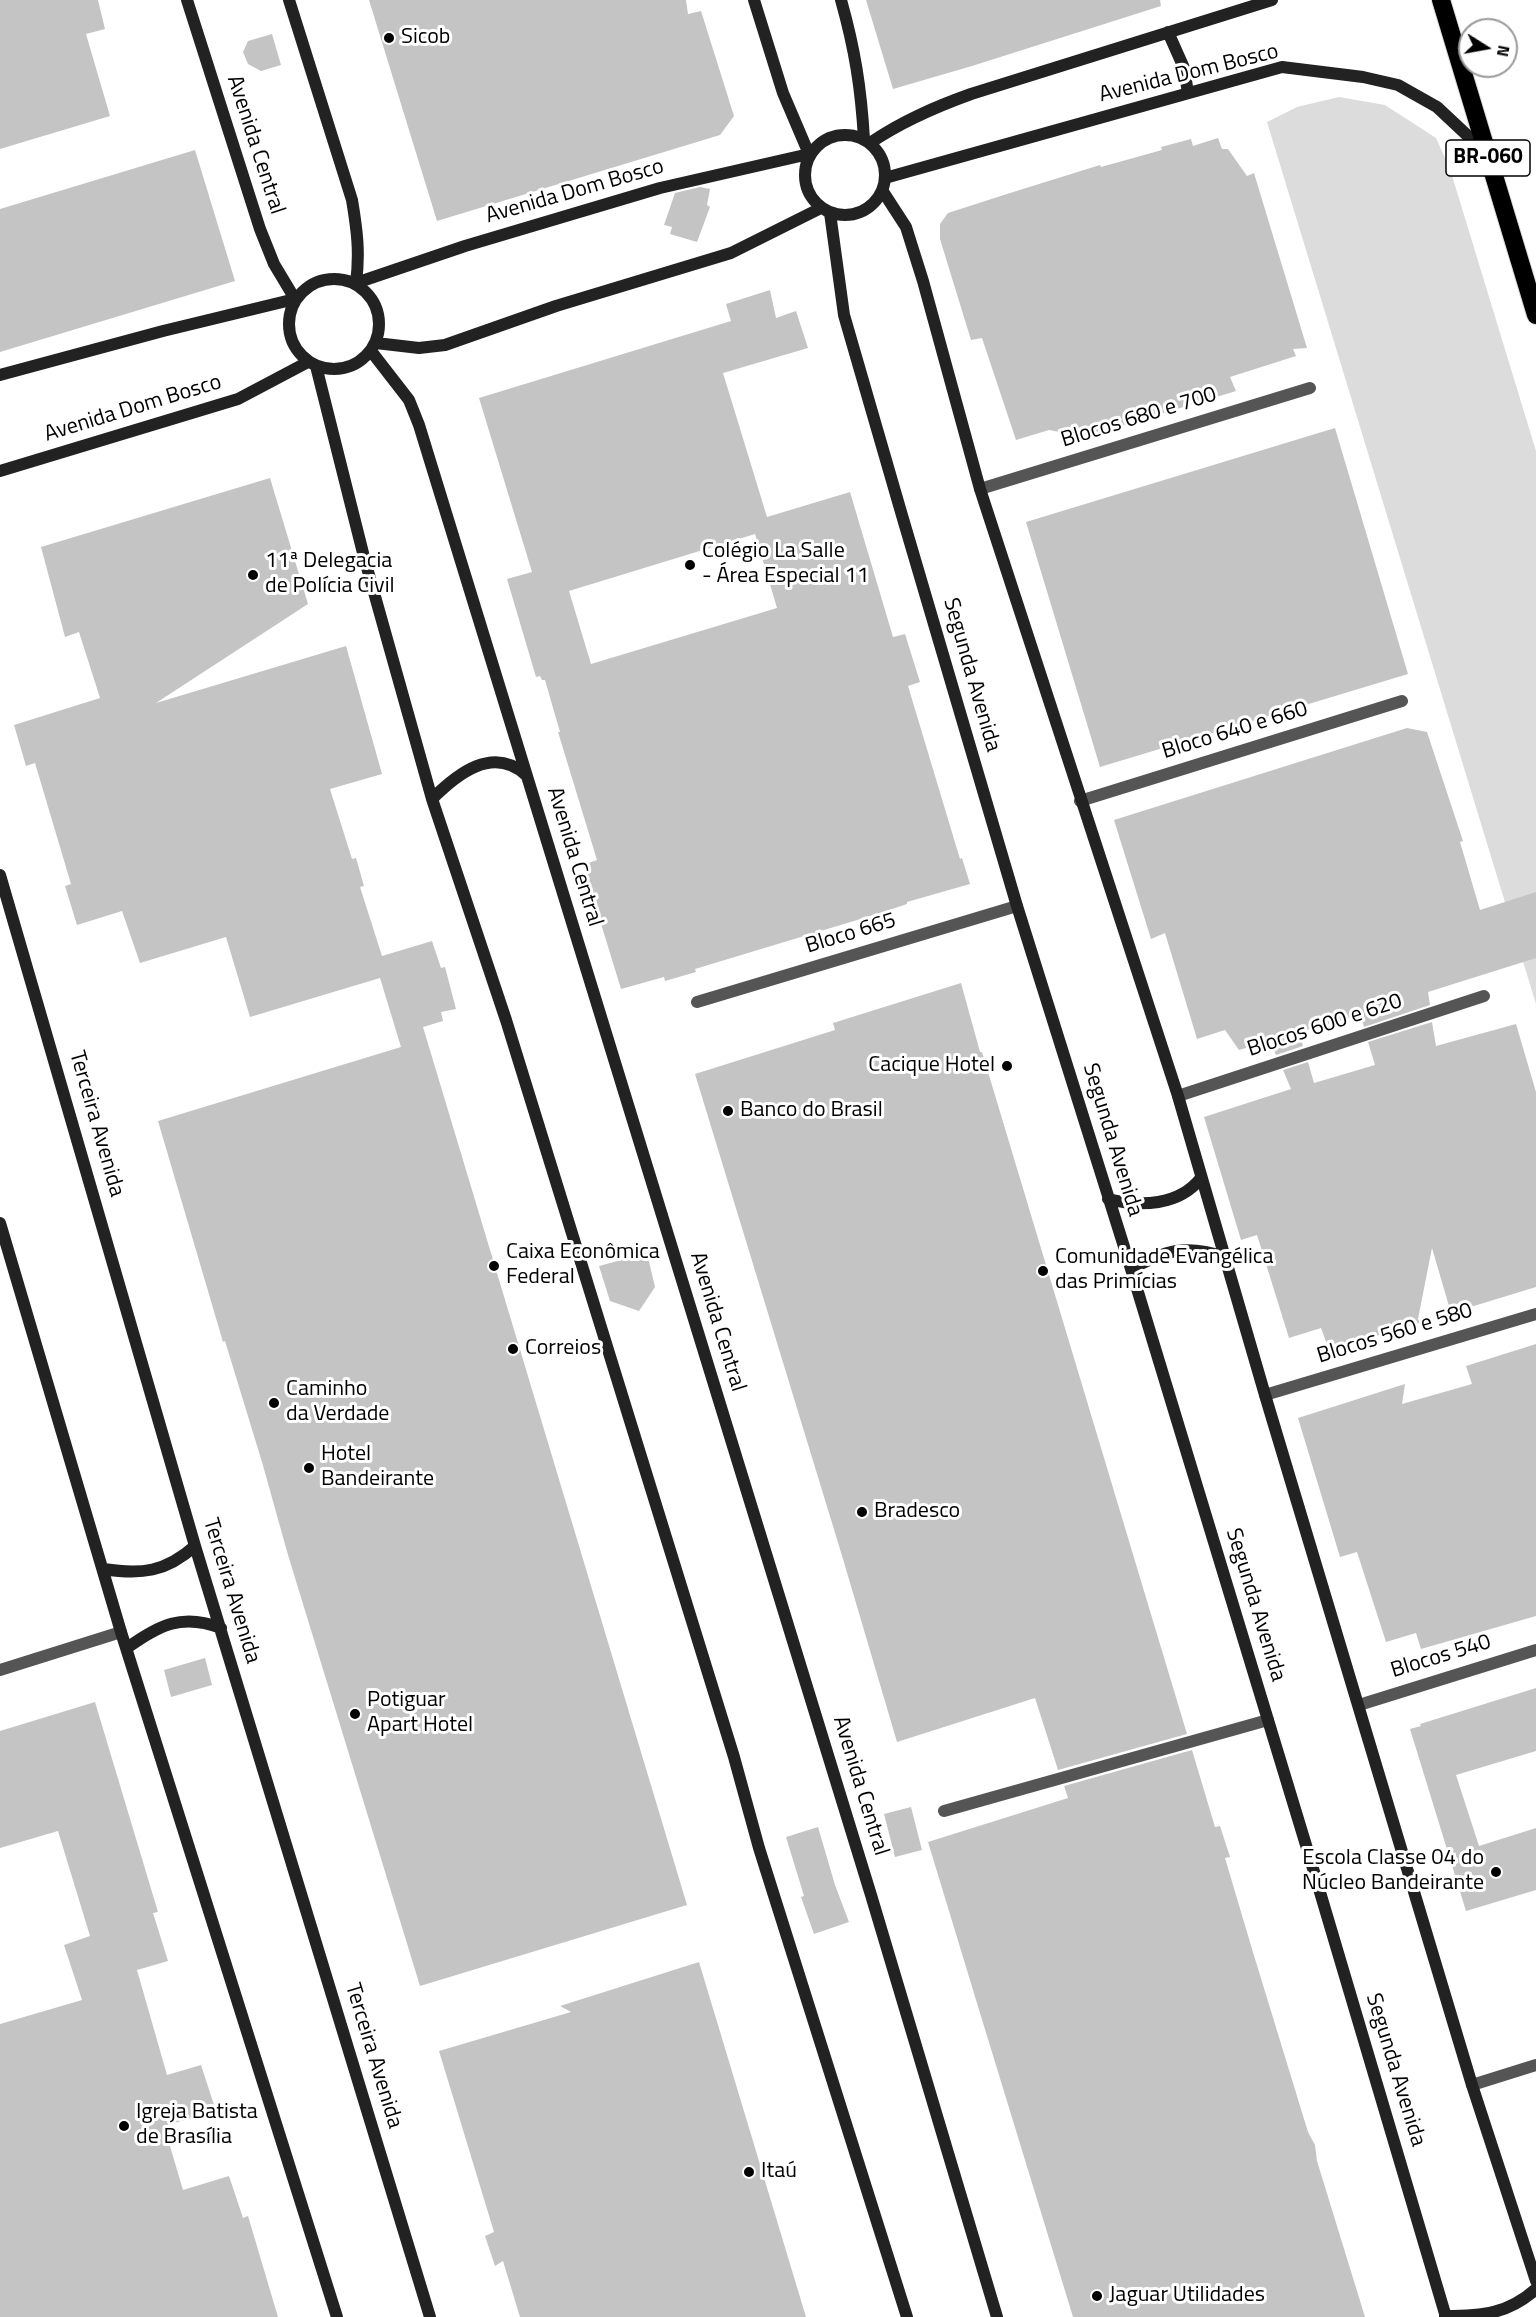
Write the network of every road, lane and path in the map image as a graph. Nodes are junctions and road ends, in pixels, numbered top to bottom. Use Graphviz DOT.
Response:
graph roads {
  1 [pos="187,0"];
  2 [pos="289,0"];
  3 [pos="754,0"];
  4 [pos="841,0"];
  5 [pos="1272,0"];
  6 [pos="1441,0"];
  7 [pos="1168,32"];
  8 [pos="1188,93"];
  9 [pos="867,141"];
  10 [pos="809,154"];
  11 [pos="1487,154"];
  12 [pos="885,178"];
  13 [pos="882,190"];
  14 [pos="825,210"];
  15 [pos="356,283"];
  16 [pos="295,299"];
  17 [pos="1536,315"];
  18 [pos="373,347"];
  19 [pos="312,364"];
  20 [pos="0,375"];
  21 [pos="1310,388"];
  22 [pos="0,471"];
  23 [pos="980,489"];
  24 [pos="1402,701"];
  25 [pos="527,776"];
  26 [pos="432,799"];
  27 [pos="1080,801"];
  28 [pos="0,875"];
  29 [pos="1017,906"];
  30 [pos="1484,996"];
  31 [pos="697,1002"];
  32 [pos="1178,1096"];
  33 [pos="1201,1178"];
  34 [pos="1108,1199"];
  35 [pos="0,1223"];
  36 [pos="1225,1257"];
  37 [pos="1131,1269"];
  38 [pos="1536,1314"];
  39 [pos="1265,1395"];
  40 [pos="195,1546"];
  41 [pos="104,1569"];
  42 [pos="221,1628"];
  43 [pos="121,1632"];
  44 [pos="127,1648"];
  45 [pos="1536,1650"];
  46 [pos="0,1670"];
  47 [pos="1359,1705"];
  48 [pos="1268,1720"];
  49 [pos="944,1811"];
  50 [pos="1536,2065"];
  51 [pos="1472,2085"];
  52 [pos="1536,2281"];
  53 [pos="1536,2289"];
  54 [pos="1445,2316"];
  55 [pos="337,2317"];
  56 [pos="430,2317"];
  57 [pos="907,2317"];
  58 [pos="997,2317"];
  1 -- 16 [label="street, Avenida Central"];
  2 -- 15 [label="street"];
  3 -- 10 [label="street"];
  4 -- 9 [label="street"];
  5 -- 7 [label="street, Avenida Dom Bosco"];
  6 -- 11 [label="highway, BR-060"];
  7 -- 8 [label="street"];
  7 -- 9 [label="street, Avenida Dom Bosco"];
  8 -- 11 [label="street, Avenida Dom Bosco"];
  8 -- 12 [label="street, Avenida Dom Bosco"];
  9 -- 10 [label="street"];
  9 -- 12 [label="street"];
  10 -- 14 [label="street"];
  10 -- 15 [label="street, Avenida Dom Bosco"];
  11 -- 17 [label="highway, BR-060"];
  12 -- 13 [label="street"];
  13 -- 14 [label="street"];
  13 -- 23 [label="street"];
  14 -- 18 [label="street"];
  14 -- 29 [label="street, Segunda Avenida"];
  15 -- 16 [label="street"];
  15 -- 18 [label="street"];
  16 -- 19 [label="street"];
  16 -- 20 [label="street"];
  18 -- 19 [label="street"];
  18 -- 25 [label="street, Avenida Central"];
  19 -- 22 [label="street, Avenida Dom Bosco"];
  19 -- 26 [label="street"];
  21 -- 23 [label="street, Blocos 680 e 700"];
  23 -- 27 [label="street"];
  24 -- 27 [label="street, Bloco 640 e 660"];
  25 -- 26 [label="street"];
  25 -- 58 [label="street, Avenida Central"];
  26 -- 57 [label="street"];
  27 -- 32 [label="street"];
  28 -- 40 [label="street, Terceira Avenida"];
  29 -- 31 [label="street, Bloco 665"];
  29 -- 34 [label="street, Segunda Avenida"];
  30 -- 32 [label="street, Blocos 600 e 620"];
  32 -- 33 [label="street"];
  33 -- 34 [label="street"];
  33 -- 36 [label="street"];
  34 -- 37 [label="street, Segunda Avenida"];
  35 -- 41 [label="street"];
  36 -- 37 [label="street"];
  36 -- 39 [label="street"];
  37 -- 48 [label="street, Segunda Avenida"];
  38 -- 39 [label="street, Blocos 560 e 580"];
  39 -- 47 [label="street"];
  40 -- 41 [label="street"];
  40 -- 42 [label="street, Terceira Avenida"];
  41 -- 43 [label="street"];
  42 -- 44 [label="street"];
  42 -- 56 [label="street, Terceira Avenida"];
  43 -- 44 [label="street"];
  43 -- 46 [label="street"];
  44 -- 55 [label="street"];
  45 -- 47 [label="street, Blocos 540"];
  47 -- 51 [label="street"];
  48 -- 49 [label="street"];
  48 -- 54 [label="street, Segunda Avenida"];
  50 -- 51 [label="street"];
  51 -- 52 [label="street"];
  53 -- 54 [label="street"];
}
